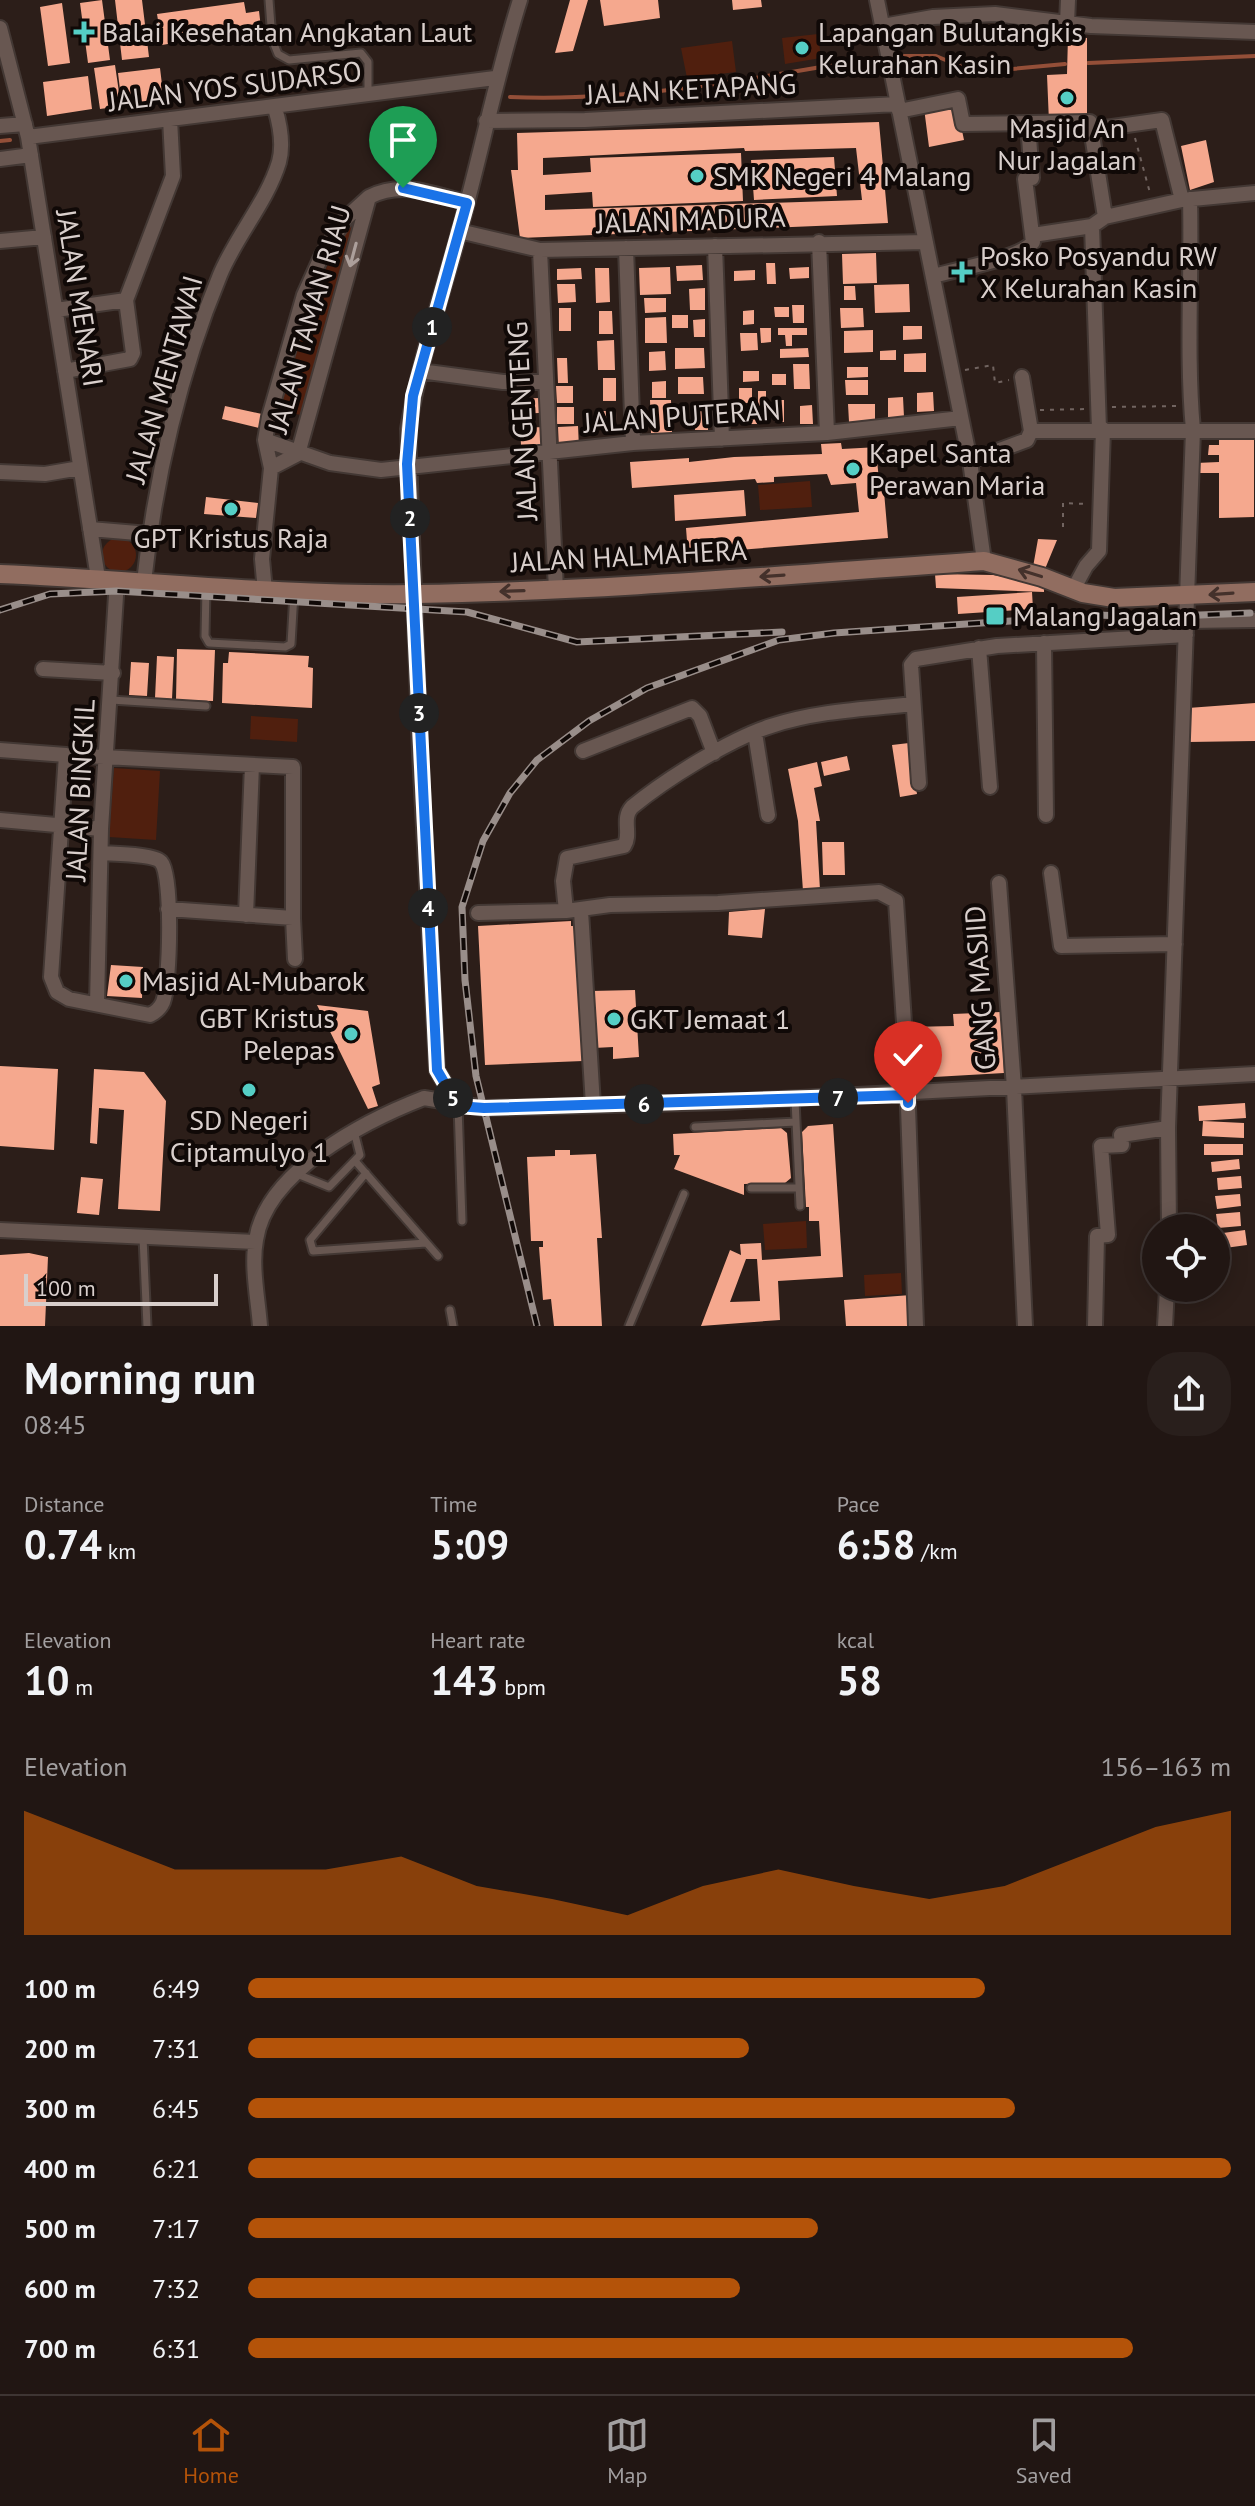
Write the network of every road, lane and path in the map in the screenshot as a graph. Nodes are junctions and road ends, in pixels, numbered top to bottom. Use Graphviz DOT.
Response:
graph roads {
  1 [pos="269,0"];
  2 [pos="520,0"];
  3 [pos="877,0"];
  4 [pos="1068,0"];
  5 [pos="1067,23"];
  6 [pos="883,26"];
  7 [pos="0,28"];
  8 [pos="1255,32"];
  9 [pos="495,78"];
  10 [pos="368,96"];
  11 [pos="275,108"];
  12 [pos="899,108"];
  13 [pos="170,119"];
  14 [pos="486,121"];
  15 [pos="1028,124"];
  16 [pos="1131,124"];
  17 [pos="0,126"];
  18 [pos="1091,130"];
  19 [pos="27,131"];
  20 [pos="31,155"];
  21 [pos="0,159"];
  22 [pos="1255,193"];
  23 [pos="369,197"];
  24 [pos="1186,200"];
  25 [pos="467,203"];
  26 [pos="1153,206"];
  27 [pos="1105,217"];
  28 [pos="1092,226"];
  29 [pos="459,231"];
  30 [pos="1033,235"];
  31 [pos="44,237"];
  32 [pos="0,241"];
  33 [pos="819,242"];
  34 [pos="926,242"];
  35 [pos="715,246"];
  36 [pos="626,248"];
  37 [pos="540,250"];
  38 [pos="934,276"];
  39 [pos="126,300"];
  40 [pos="56,310"];
  41 [pos="65,371"];
  42 [pos="420,371"];
  43 [pos="953,372"];
  44 [pos="1022,377"];
  45 [pos="544,382"];
  46 [pos="961,418"];
  47 [pos="1101,429"];
  48 [pos="1193,430"];
  49 [pos="1031,431"];
  50 [pos="1255,431"];
  51 [pos="827,433"];
  52 [pos="722,439"];
  53 [pos="265,440"];
  54 [pos="633,443"];
  55 [pos="548,451"];
  56 [pos="298,454"];
  57 [pos="970,461"];
  58 [pos="407,464"];
  59 [pos="80,468"];
  60 [pos="271,468"];
  61 [pos="0,472"];
  62 [pos="1102,516"];
  63 [pos="1063,527"];
  64 [pos="90,529"];
  65 [pos="149,534"];
  66 [pos="984,561"];
  67 [pos="0,574"];
  68 [pos="108,579"];
  69 [pos="144,582"];
  70 [pos="206,587"];
  71 [pos="556,590"];
  72 [pos="1073,590"];
  73 [pos="265,591"];
  74 [pos="1255,592"];
  75 [pos="294,593"];
  76 [pos="415,594"];
  77 [pos="1187,596"];
  78 [pos="1255,620"];
  79 [pos="1187,628"];
  80 [pos="1044,643"];
  81 [pos="979,648"];
  82 [pos="43,669"];
  83 [pos="113,673"];
  84 [pos="111,700"];
  85 [pos="913,704"];
  86 [pos="206,706"];
  87 [pos="755,733"];
  88 [pos="0,750"];
  89 [pos="583,751"];
  90 [pos="714,753"];
  91 [pos="66,755"];
  92 [pos="106,758"];
  93 [pos="252,765"];
  94 [pos="919,783"];
  95 [pos="990,787"];
  96 [pos="768,815"];
  97 [pos="1046,815"];
  98 [pos="0,820"];
  99 [pos="64,827"];
  100 [pos="101,829"];
  101 [pos="101,853"];
  102 [pos="1051,873"];
  103 [pos="999,883"];
  104 [pos="168,909"];
  105 [pos="566,911"];
  106 [pos="581,911"];
  107 [pos="478,913"];
  108 [pos="246,915"];
  109 [pos="293,918"];
  110 [pos="1175,944"];
  111 [pos="295,959"];
  112 [pos="97,1004"];
  113 [pos="437,1070"];
  114 [pos="1255,1074"];
  115 [pos="1171,1078"];
  116 [pos="1014,1088"];
  117 [pos="908,1095"];
  118 [pos="424,1098"];
  119 [pos="795,1100"];
  120 [pos="593,1105"];
  121 [pos="458,1106"];
  122 [pos="796,1122"];
  123 [pos="695,1127"];
  124 [pos="1168,1128"];
  125 [pos="353,1129"];
  126 [pos="356,1162"];
  127 [pos="366,1173"];
  128 [pos="297,1174"];
  129 [pos="751,1188"];
  130 [pos="799,1188"];
  131 [pos="684,1194"];
  132 [pos="800,1206"];
  133 [pos="1169,1214"];
  134 [pos="462,1221"];
  135 [pos="0,1230"];
  136 [pos="143,1237"];
  137 [pos="255,1242"];
  138 [pos="426,1243"];
  139 [pos="438,1256"];
  140 [pos="1166,1302"];
  141 [pos="450,1310"];
  142 [pos="147,1326"];
  143 [pos="260,1326"];
  144 [pos="453,1326"];
  145 [pos="629,1326"];
  146 [pos="916,1326"];
  147 [pos="1025,1326"];
  148 [pos="1095,1326"];
  149 [pos="1165,1326"];
  1 -- 10 [label="lane"];
  2 -- 9 [label="street"];
  3 -- 6 [label="street"];
  4 -- 5 [label="street"];
  5 -- 6 [label="street"];
  5 -- 8 [label="street"];
  6 -- 12 [label="street"];
  7 -- 19 [label="street, JALAN MENARI"];
  9 -- 10 [label="street, JALAN YOS SUDARSO"];
  9 -- 14 [label="street"];
  10 -- 11 [label="street, JALAN YOS SUDARSO"];
  11 -- 13 [label="street, JALAN YOS SUDARSO"];
  11 -- 65 [label="street, JALAN MENTAWAI"];
  12 -- 14 [label="street, JALAN KETAPANG"];
  12 -- 15 [label="street, JALAN KETAPANG"];
  12 -- 34 [label="street"];
  13 -- 19 [label="street, JALAN YOS SUDARSO"];
  13 -- 39 [label="street"];
  14 -- 25 [label="street"];
  15 -- 18 [label="street"];
  15 -- 30 [label="street"];
  16 -- 18 [label="street"];
  16 -- 24 [label="street"];
  16 -- 26 [label="path"];
  17 -- 19 [label="street, JALAN YOS SUDARSO"];
  18 -- 27 [label="street"];
  19 -- 20 [label="street, JALAN MENARI"];
  20 -- 21 [label="street"];
  20 -- 31 [label="street, JALAN MENARI"];
  22 -- 24 [label="street"];
  23 -- 25 [label="street, JALAN TAMAN RIAU"];
  23 -- 53 [label="street, JALAN TAMAN RIAU"];
  23 -- 56 [label="street, JALAN TAMAN RIAU, one-way"];
  24 -- 26 [label="street"];
  24 -- 48 [label="street"];
  25 -- 29 [label="street"];
  26 -- 27 [label="street"];
  27 -- 28 [label="street"];
  28 -- 30 [label="street"];
  28 -- 47 [label="street"];
  29 -- 37 [label="street, JALAN MADURA"];
  29 -- 42 [label="street"];
  30 -- 38 [label="street"];
  31 -- 32 [label="street"];
  31 -- 40 [label="street, JALAN MENARI"];
  33 -- 34 [label="street, JALAN MADURA"];
  33 -- 35 [label="street, JALAN MADURA"];
  33 -- 51 [label="street"];
  34 -- 38 [label="street"];
  35 -- 36 [label="street, JALAN MADURA"];
  35 -- 52 [label="street"];
  36 -- 37 [label="street, JALAN MADURA"];
  36 -- 54 [label="street"];
  37 -- 45 [label="street, JALAN GENTENG"];
  38 -- 43 [label="street"];
  39 -- 40 [label="street"];
  39 -- 41 [label="street"];
  40 -- 41 [label="street, JALAN MENARI"];
  41 -- 59 [label="street, JALAN MENARI"];
  42 -- 45 [label="street"];
  42 -- 58 [label="street"];
  43 -- 44 [label="path"];
  43 -- 46 [label="street"];
  44 -- 49 [label="street"];
  45 -- 55 [label="street, JALAN GENTENG"];
  46 -- 51 [label="street, JALAN PUTERAN"];
  46 -- 57 [label="street"];
  47 -- 48 [label="street"];
  47 -- 49 [label="street"];
  47 -- 62 [label="street"];
  48 -- 50 [label="street"];
  48 -- 77 [label="street"];
  49 -- 57 [label="street"];
  51 -- 52 [label="street, JALAN PUTERAN"];
  52 -- 54 [label="street, JALAN PUTERAN"];
  53 -- 56 [label="street, JALAN TAMAN RIAU"];
  53 -- 60 [label="street, JALAN TAMAN RIAU"];
  54 -- 55 [label="street, JALAN PUTERAN"];
  55 -- 58 [label="street, JALAN PUTERAN"];
  55 -- 71 [label="street, JALAN GENTENG"];
  56 -- 58 [label="street, JALAN PUTERAN"];
  56 -- 60 [label="street, JALAN TAMAN RIAU"];
  57 -- 66 [label="street"];
  58 -- 76 [label="street"];
  59 -- 61 [label="street"];
  59 -- 64 [label="street, JALAN MENARI"];
  60 -- 73 [label="street, JALAN TAMAN RIAU"];
  62 -- 63 [label="path"];
  62 -- 72 [label="street"];
  64 -- 65 [label="street"];
  64 -- 68 [label="street, JALAN MENARI"];
  65 -- 69 [label="street, JALAN MENTAWAI"];
  66 -- 71 [label="street, JALAN HALMAHERA, one-way"];
  72 -- 66 [label="street, JALAN HALMAHERA, one-way"];
  67 -- 68 [label="street, JALAN HALMAHERA"];
  68 -- 69 [label="street, JALAN HALMAHERA"];
  68 -- 83 [label="street, JALAN BINGKIL"];
  69 -- 70 [label="street, JALAN HALMAHERA"];
  70 -- 73 [label="street, JALAN HALMAHERA"];
  70 -- 75 [label="lane"];
  71 -- 76 [label="street, JALAN HALMAHERA, one-way"];
  72 -- 77 [label="street, JALAN HALMAHERA"];
  73 -- 75 [label="street, JALAN HALMAHERA"];
  74 -- 77 [label="street, JALAN HALMAHERA, one-way"];
  75 -- 76 [label="street, JALAN HALMAHERA"];
  76 -- 113 [label="street"];
  77 -- 79 [label="street"];
  78 -- 79 [label="street"];
  79 -- 80 [label="street"];
  79 -- 110 [label="street"];
  80 -- 81 [label="street"];
  80 -- 97 [label="street"];
  81 -- 85 [label="street"];
  81 -- 95 [label="street"];
  82 -- 83 [label="street"];
  83 -- 84 [label="street, JALAN BINGKIL"];
  84 -- 86 [label="lane"];
  84 -- 92 [label="street, JALAN BINGKIL"];
  85 -- 87 [label="street"];
  85 -- 94 [label="street"];
  87 -- 90 [label="street"];
  87 -- 96 [label="street"];
  88 -- 91 [label="street"];
  89 -- 90 [label="street"];
  90 -- 105 [label="street"];
  91 -- 92 [label="street"];
  91 -- 99 [label="street"];
  92 -- 93 [label="street"];
  92 -- 100 [label="street, JALAN BINGKIL"];
  93 -- 108 [label="street"];
  93 -- 109 [label="street"];
  98 -- 99 [label="street"];
  99 -- 100 [label="street"];
  99 -- 112 [label="street"];
  100 -- 101 [label="street, JALAN BINGKIL"];
  101 -- 104 [label="street"];
  101 -- 112 [label="street, JALAN BINGKIL"];
  102 -- 110 [label="street"];
  103 -- 116 [label="street, GANG MASJID"];
  104 -- 108 [label="street"];
  104 -- 112 [label="street"];
  105 -- 106 [label="street"];
  105 -- 107 [label="street"];
  106 -- 117 [label="street"];
  106 -- 120 [label="street"];
  108 -- 109 [label="street"];
  109 -- 111 [label="street"];
  110 -- 115 [label="street"];
  113 -- 118 [label="street"];
  113 -- 121 [label="street"];
  114 -- 115 [label="street"];
  115 -- 116 [label="street"];
  115 -- 124 [label="street"];
  116 -- 117 [label="street"];
  116 -- 147 [label="street, GANG MASJID"];
  117 -- 119 [label="street"];
  117 -- 146 [label="street"];
  118 -- 121 [label="street"];
  118 -- 125 [label="street"];
  119 -- 120 [label="street"];
  119 -- 122 [label="lane"];
  120 -- 121 [label="street"];
  121 -- 134 [label="lane"];
  122 -- 123 [label="lane"];
  122 -- 130 [label="lane"];
  124 -- 133 [label="street"];
  124 -- 148 [label="street"];
  125 -- 126 [label="lane"];
  125 -- 128 [label="street"];
  126 -- 127 [label="lane"];
  126 -- 128 [label="lane"];
  127 -- 138 [label="lane"];
  127 -- 138 [label="lane"];
  128 -- 137 [label="street"];
  129 -- 130 [label="lane"];
  130 -- 132 [label="lane"];
  131 -- 145 [label="lane"];
  135 -- 136 [label="street"];
  136 -- 137 [label="street"];
  136 -- 142 [label="lane"];
  137 -- 143 [label="street"];
  138 -- 139 [label="lane"];
  140 -- 149 [label="street"];
  141 -- 144 [label="lane"];
}
